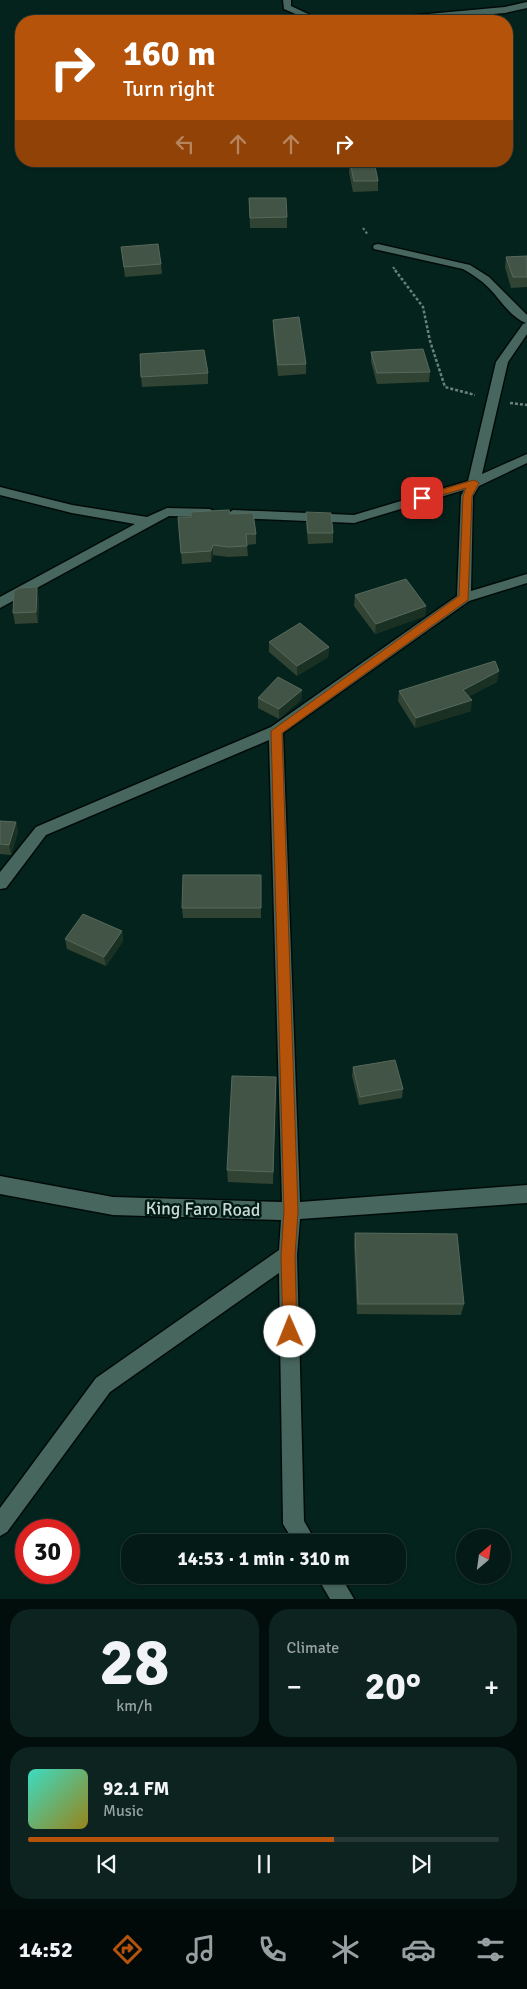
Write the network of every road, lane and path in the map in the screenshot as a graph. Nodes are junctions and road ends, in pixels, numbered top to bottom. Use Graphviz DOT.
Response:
graph roads {
  1 [pos="287,0"];
  2 [pos="527,5"];
  3 [pos="305,15"];
  4 [pos="450,15"];
  5 [pos="363,228"];
  6 [pos="378,247"];
  7 [pos="527,320"];
  8 [pos="527,326"];
  9 [pos="493,400"];
  10 [pos="527,405"];
  11 [pos="527,458"];
  12 [pos="474,483"];
  13 [pos="0,491"];
  14 [pos="149,522"];
  15 [pos="527,578"];
  16 [pos="464,598"];
  17 [pos="0,603"];
  18 [pos="276,731"];
  19 [pos="0,883"];
  20 [pos="0,1185"];
  21 [pos="527,1194"];
  22 [pos="291,1211"];
  23 [pos="288,1256"];
  24 [pos="0,1525"];
  25 [pos="301,1534"];
  26 [pos="333,1584"];
  27 [pos="343,1599"];
  1 -- 3 [label="street"];
  2 -- 4 [label="street"];
  5 -- 6 [label="path"];
  6 -- 7 [label="street"];
  6 -- 9 [label="path"];
  8 -- 9 [label="street"];
  9 -- 10 [label="path"];
  9 -- 12 [label="street"];
  11 -- 12 [label="street"];
  12 -- 14 [label="street"];
  12 -- 16 [label="street"];
  13 -- 14 [label="street"];
  14 -- 17 [label="street"];
  15 -- 16 [label="street"];
  16 -- 18 [label="street"];
  18 -- 19 [label="street"];
  18 -- 22 [label="street"];
  20 -- 22 [label="street, King Faro Road"];
  21 -- 22 [label="street, King Faro Road"];
  22 -- 23 [label="street"];
  23 -- 24 [label="street"];
  23 -- 25 [label="street"];
  26 -- 27 [label="street"];
}
